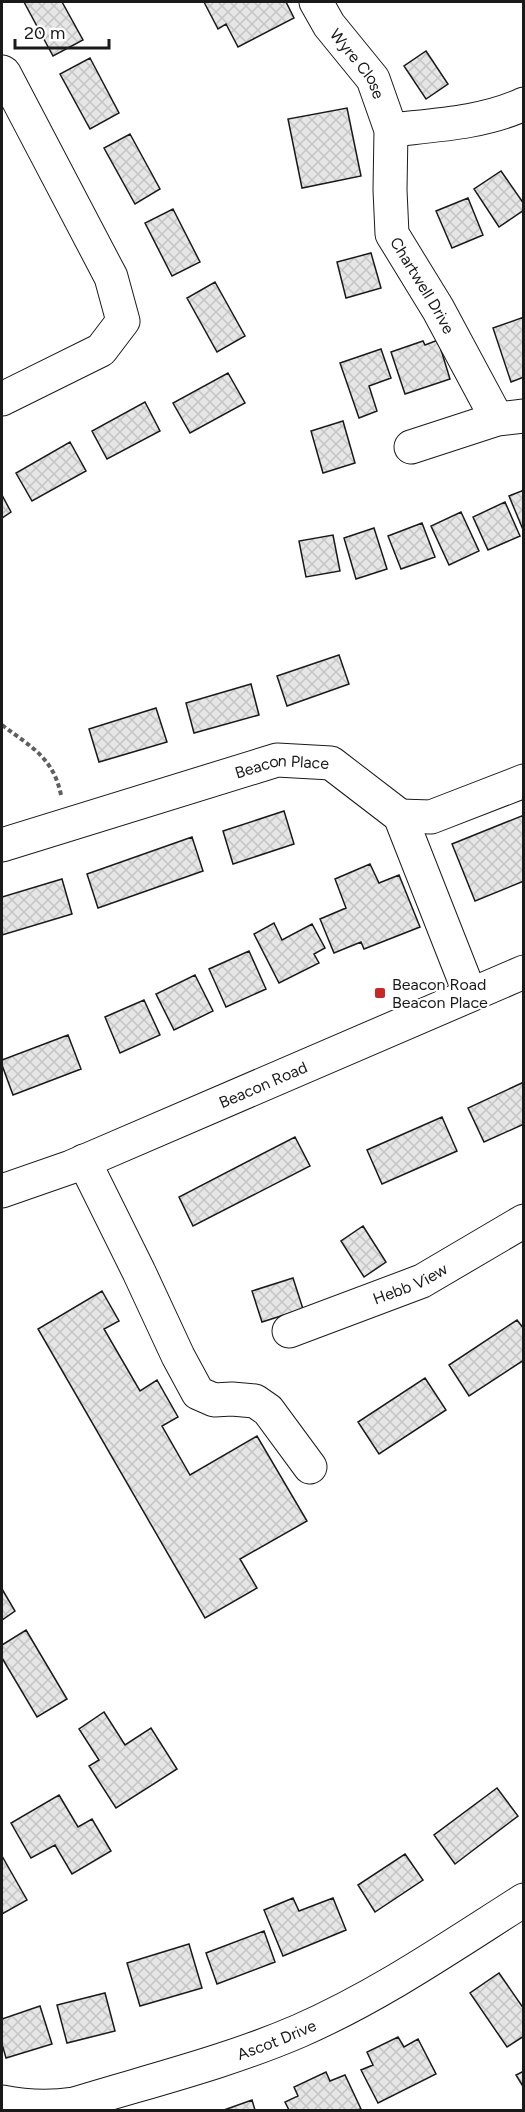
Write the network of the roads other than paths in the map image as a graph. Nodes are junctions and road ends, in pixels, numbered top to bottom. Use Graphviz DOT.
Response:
graph roads {
  1 [pos="316,2"];
  2 [pos="2,72"];
  3 [pos="524,104"];
  4 [pos="391,130"];
  5 [pos="2,399"];
  6 [pos="510,418"];
  7 [pos="411,447"];
  8 [pos="524,781"];
  9 [pos="400,816"];
  10 [pos="2,845"];
  11 [pos="524,972"];
  12 [pos="470,994"];
  13 [pos="84,1161"];
  14 [pos="2,1191"];
  15 [pos="524,1221"];
  16 [pos="289,1331"];
  17 [pos="310,1467"];
  18 [pos="523,1901"];
  19 [pos="2,2102"];
  1 -- 4 [label="street, Wyre Close"];
  2 -- 5 [label="street"];
  3 -- 4 [label="street"];
  4 -- 6 [label="street, Chartwell Drive"];
  6 -- 7 [label="street, Chartwell Drive"];
  8 -- 9 [label="street"];
  9 -- 10 [label="street, Beacon Place"];
  9 -- 12 [label="street"];
  11 -- 12 [label="street, Beacon Road"];
  12 -- 13 [label="street, Beacon Road"];
  13 -- 14 [label="street, Beacon Road"];
  13 -- 17 [label="street"];
  15 -- 16 [label="street, Hebb View"];
  18 -- 19 [label="street, Ascot Drive"];
}
